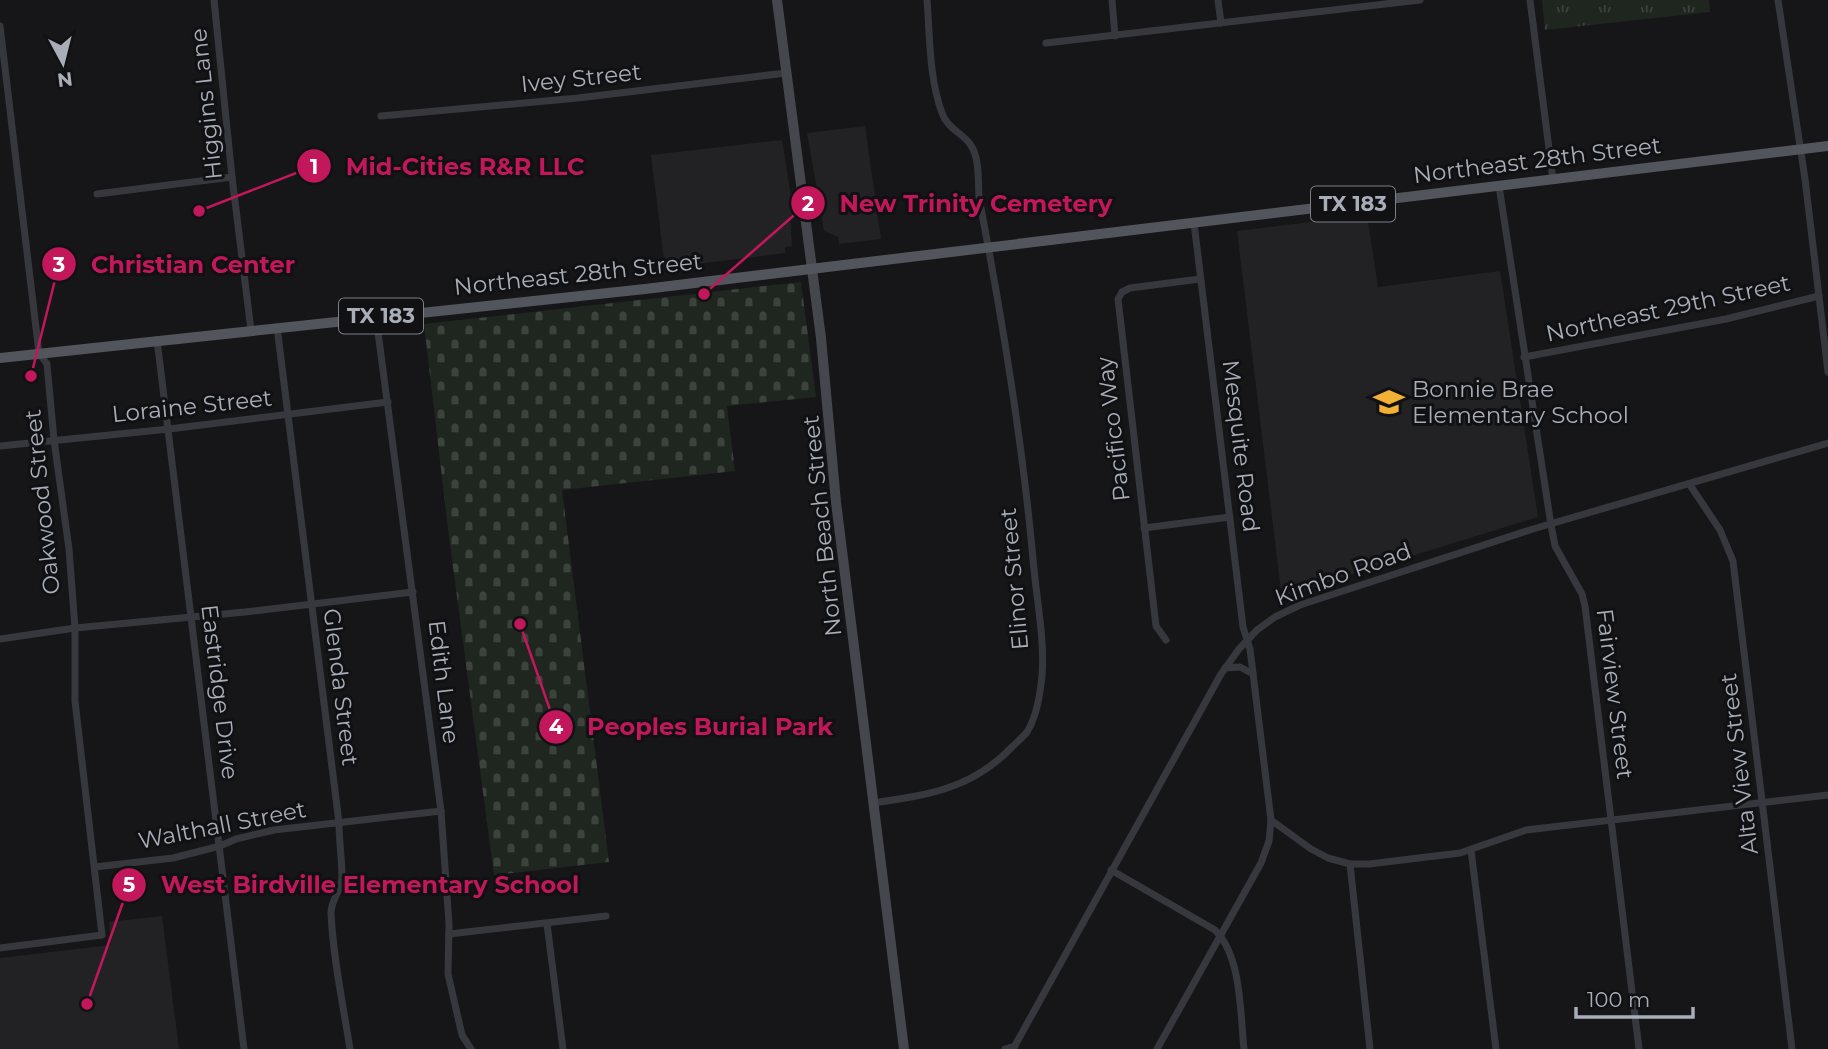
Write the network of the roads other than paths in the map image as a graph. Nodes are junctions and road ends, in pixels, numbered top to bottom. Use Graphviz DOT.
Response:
graph roads {
  1 [pos="214,0"];
  2 [pos="777,0"];
  3 [pos="927,0"];
  4 [pos="1112,0"];
  5 [pos="1218,0"];
  6 [pos="1323,0"];
  7 [pos="1420,0"];
  8 [pos="1530,0"];
  9 [pos="1779,0"];
  10 [pos="1324,11"];
  11 [pos="1221,23"];
  12 [pos="0,26"];
  13 [pos="1115,36"];
  14 [pos="1046,43"];
  15 [pos="786,73"];
  16 [pos="381,116"];
  17 [pos="1828,146"];
  18 [pos="1800,150"];
  19 [pos="232,177"];
  20 [pos="1553,180"];
  21 [pos="1499,186"];
  22 [pos="97,194"];
  23 [pos="1194,223"];
  24 [pos="989,247"];
  25 [pos="813,268"];
  26 [pos="1200,279"];
  27 [pos="1819,296"];
  28 [pos="376,317"];
  29 [pos="277,327"];
  30 [pos="251,330"];
  31 [pos="157,340"];
  32 [pos="39,353"];
  33 [pos="1524,357"];
  34 [pos="0,358"];
  35 [pos="1828,372"];
  36 [pos="388,402"];
  37 [pos="287,415"];
  38 [pos="169,429"];
  39 [pos="54,440"];
  40 [pos="1828,443"];
  41 [pos="0,446"];
  42 [pos="1690,485"];
  43 [pos="1230,517"];
  44 [pos="1551,525"];
  45 [pos="1144,527"];
  46 [pos="413,592"];
  47 [pos="311,604"];
  48 [pos="190,617"];
  49 [pos="75,628"];
  50 [pos="0,639"];
  51 [pos="1166,640"];
  52 [pos="1247,640"];
  53 [pos="1224,668"];
  54 [pos="1253,674"];
  55 [pos="1828,795"];
  56 [pos="1762,802"];
  57 [pos="873,803"];
  58 [pos="441,811"];
  59 [pos="1612,819"];
  60 [pos="1271,820"];
  61 [pos="339,823"];
  62 [pos="220,846"];
  63 [pos="1471,850"];
  64 [pos="1350,864"];
  65 [pos="94,867"];
  66 [pos="1111,870"];
  67 [pos="606,916"];
  68 [pos="547,924"];
  69 [pos="449,934"];
  70 [pos="1220,934"];
  71 [pos="0,948"];
  72 [pos="1014,1047"];
  73 [pos="244,1049"];
  74 [pos="350,1049"];
  75 [pos="471,1049"];
  76 [pos="563,1049"];
  77 [pos="904,1049"];
  78 [pos="1005,1049"];
  79 [pos="1157,1049"];
  80 [pos="1244,1049"];
  81 [pos="1370,1049"];
  82 [pos="1496,1049"];
  83 [pos="1639,1049"];
  84 [pos="1792,1049"];
  1 -- 19 [label="street, Higgins Lane"];
  2 -- 15 [label="main road, North Beach Street"];
  3 -- 24 [label="street, Elinor Street"];
  4 -- 13 [label="street"];
  5 -- 11 [label="street"];
  6 -- 10 [label="street"];
  7 -- 10 [label="street"];
  8 -- 20 [label="street"];
  9 -- 18 [label="street"];
  10 -- 11 [label="street"];
  11 -- 13 [label="street"];
  12 -- 32 [label="street, Oakwood Street"];
  13 -- 14 [label="street"];
  15 -- 16 [label="street, Ivey Street"];
  15 -- 25 [label="main road, North Beach Street"];
  17 -- 18 [label="main road, Northeast 28th Street / TX 183"];
  18 -- 20 [label="main road, Northeast 28th Street / TX 183"];
  18 -- 27 [label="street"];
  19 -- 22 [label="street"];
  19 -- 30 [label="street, Higgins Lane"];
  20 -- 21 [label="main road, Northeast 28th Street / TX 183"];
  21 -- 23 [label="main road, Northeast 28th Street / TX 183"];
  21 -- 33 [label="street, Fairview Street"];
  23 -- 24 [label="main road, Northeast 28th Street / TX 183"];
  23 -- 26 [label="street, Mesquite Road"];
  24 -- 25 [label="main road, Northeast 28th Street / TX 183"];
  24 -- 57 [label="street, Elinor Street"];
  25 -- 28 [label="main road, Northeast 28th Street / TX 183"];
  25 -- 57 [label="main road, North Beach Street"];
  26 -- 43 [label="street, Mesquite Road"];
  26 -- 45 [label="street, Pacifico Way"];
  27 -- 33 [label="street, Northeast 29th Street"];
  27 -- 35 [label="street"];
  28 -- 29 [label="main road, Northeast 28th Street / TX 183"];
  28 -- 36 [label="street, Edith Lane"];
  29 -- 30 [label="main road, Northeast 28th Street / TX 183"];
  29 -- 37 [label="street, Glenda Street"];
  30 -- 31 [label="main road, Northeast 28th Street / TX 183"];
  31 -- 32 [label="main road, Northeast 28th Street / TX 183"];
  31 -- 38 [label="street, Eastridge Drive"];
  32 -- 34 [label="main road, Northeast 28th Street / TX 183"];
  32 -- 39 [label="street, Oakwood Street"];
  33 -- 44 [label="street, Fairview Street"];
  36 -- 37 [label="street, Loraine Street"];
  36 -- 46 [label="street, Edith Lane"];
  37 -- 38 [label="street, Loraine Street"];
  37 -- 47 [label="street, Glenda Street"];
  38 -- 39 [label="street, Loraine Street"];
  38 -- 48 [label="street, Eastridge Drive"];
  39 -- 41 [label="street, Loraine Street"];
  39 -- 49 [label="street, Oakwood Street"];
  40 -- 42 [label="street, Kimbo Road"];
  42 -- 44 [label="street, Kimbo Road"];
  42 -- 56 [label="street, Alta View Street"];
  43 -- 45 [label="street"];
  43 -- 52 [label="street, Mesquite Road"];
  44 -- 52 [label="street, Kimbo Road"];
  44 -- 59 [label="street, Fairview Street"];
  45 -- 51 [label="street, Pacifico Way"];
  46 -- 47 [label="street"];
  46 -- 58 [label="street, Edith Lane"];
  47 -- 48 [label="street"];
  47 -- 61 [label="street, Glenda Street"];
  48 -- 49 [label="street"];
  48 -- 62 [label="street, Eastridge Drive"];
  49 -- 50 [label="street"];
  49 -- 65 [label="street, Oakwood Street"];
  52 -- 53 [label="street, Kimbo Road"];
  52 -- 54 [label="street, Mesquite Road"];
  53 -- 54 [label="street"];
  53 -- 66 [label="street, Kimbo Road"];
  54 -- 60 [label="street, Mesquite Road"];
  55 -- 56 [label="street"];
  56 -- 59 [label="street"];
  56 -- 84 [label="street, Alta View Street"];
  57 -- 77 [label="main road, North Beach Street"];
  58 -- 61 [label="street, Walthall Street"];
  58 -- 69 [label="street, Edith Lane"];
  59 -- 63 [label="street"];
  59 -- 83 [label="street, Fairview Street"];
  60 -- 64 [label="street"];
  60 -- 70 [label="street, Mesquite Road"];
  61 -- 62 [label="street, Walthall Street"];
  61 -- 74 [label="street, Glenda Street"];
  62 -- 65 [label="street, Walthall Street"];
  62 -- 73 [label="street, Eastridge Drive"];
  63 -- 64 [label="street"];
  63 -- 82 [label="street"];
  64 -- 81 [label="street"];
  65 -- 71 [label="street, Oakwood Street"];
  66 -- 70 [label="street"];
  66 -- 72 [label="street, Kimbo Road"];
  67 -- 68 [label="street"];
  68 -- 69 [label="street"];
  68 -- 76 [label="street"];
  69 -- 75 [label="street, Edith Lane"];
  70 -- 79 [label="street, Mesquite Road"];
  70 -- 80 [label="street"];
  72 -- 78 [label="street"];
}
